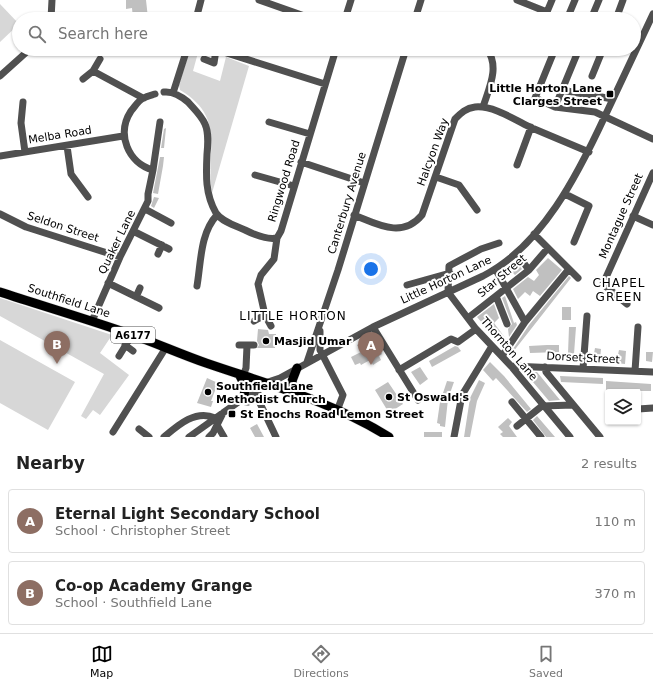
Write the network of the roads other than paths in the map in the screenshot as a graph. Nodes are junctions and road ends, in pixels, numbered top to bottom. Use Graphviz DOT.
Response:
graph roads {
  1 [pos="52,0"];
  2 [pos="201,0"];
  3 [pos="258,0"];
  4 [pos="351,0"];
  5 [pos="421,0"];
  6 [pos="518,0"];
  7 [pos="552,0"];
  8 [pos="575,0"];
  9 [pos="599,0"];
  10 [pos="623,0"];
  11 [pos="51,12"];
  12 [pos="198,12"];
  13 [pos="293,12"];
  14 [pos="347,12"];
  15 [pos="417,12"];
  16 [pos="540,12"];
  17 [pos="546,12"];
  18 [pos="570,12"];
  19 [pos="594,12"];
  20 [pos="619,12"];
  21 [pos="653,14"];
  22 [pos="641,40"];
  23 [pos="22,56"];
  24 [pos="185,56"];
  25 [pos="214,56"];
  26 [pos="237,56"];
  27 [pos="334,56"];
  28 [pos="404,56"];
  29 [pos="491,56"];
  30 [pos="552,56"];
  31 [pos="575,56"];
  32 [pos="600,56"];
  33 [pos="633,56"];
  34 [pos="100,59"];
  35 [pos="204,59"];
  36 [pos="93,71"];
  37 [pos="0,76"];
  38 [pos="592,76"];
  39 [pos="83,79"];
  40 [pos="325,84"];
  41 [pos="561,90"];
  42 [pos="164,92"];
  43 [pos="174,93"];
  44 [pos="156,94"];
  45 [pos="142,98"];
  46 [pos="613,99"];
  47 [pos="23,102"];
  48 [pos="483,107"];
  49 [pos="554,107"];
  50 [pos="605,117"];
  51 [pos="160,122"];
  52 [pos="269,122"];
  53 [pos="531,127"];
  54 [pos="310,134"];
  55 [pos="123,136"];
  56 [pos="653,139"];
  57 [pos="67,146"];
  58 [pos="25,152"];
  59 [pos="589,152"];
  60 [pos="0,156"];
  61 [pos="302,162"];
  62 [pos="517,165"];
  63 [pos="153,170"];
  64 [pos="653,173"];
  65 [pos="256,175"];
  66 [pos="436,177"];
  67 [pos="364,183"];
  68 [pos="294,186"];
  69 [pos="565,194"];
  70 [pos="88,197"];
  71 [pos="145,209"];
  72 [pos="477,210"];
  73 [pos="0,214"];
  74 [pos="217,215"];
  75 [pos="354,215"];
  76 [pos="633,216"];
  77 [pos="171,223"];
  78 [pos="653,225"];
  79 [pos="133,231"];
  80 [pos="534,234"];
  81 [pos="277,238"];
  82 [pos="574,242"];
  83 [pos="498,243"];
  84 [pos="162,245"];
  85 [pos="548,248"];
  86 [pos="169,249"];
  87 [pos="158,254"];
  88 [pos="517,254"];
  89 [pos="120,257"];
  90 [pos="569,269"];
  91 [pos="496,270"];
  92 [pos="529,270"];
  93 [pos="450,273"];
  94 [pos="578,278"];
  95 [pos="108,284"];
  96 [pos="407,285"];
  97 [pos="197,286"];
  98 [pos="140,288"];
  99 [pos="507,288"];
  100 [pos="0,292"];
  101 [pos="448,292"];
  102 [pos="496,296"];
  103 [pos="136,297"];
  104 [pos="628,304"];
  105 [pos="159,308"];
  106 [pos="265,316"];
  107 [pos="587,316"];
  108 [pos="468,318"];
  109 [pos="92,321"];
  110 [pos="254,321"];
  111 [pos="321,321"];
  112 [pos="525,322"];
  113 [pos="507,324"];
  114 [pos="271,326"];
  115 [pos="373,327"];
  116 [pos="638,327"];
  117 [pos="476,329"];
  118 [pos="132,335"];
  119 [pos="320,335"];
  120 [pos="125,345"];
  121 [pos="246,346"];
  122 [pos="492,346"];
  123 [pos="335,347"];
  124 [pos="165,349"];
  125 [pos="133,351"];
  126 [pos="322,355"];
  127 [pos="119,356"];
  128 [pos="502,356"];
  129 [pos="307,362"];
  130 [pos="512,366"];
  131 [pos="297,368"];
  132 [pos="545,368"];
  133 [pos="583,369"];
  134 [pos="399,370"];
  135 [pos="635,371"];
  136 [pos="653,372"];
  137 [pos="241,375"];
  138 [pos="263,385"];
  139 [pos="295,394"];
  140 [pos="257,397"];
  141 [pos="242,399"];
  142 [pos="418,400"];
  143 [pos="512,402"];
  144 [pos="542,406"];
  145 [pos="572,406"];
  146 [pos="653,408"];
  147 [pos="641,409"];
  148 [pos="337,411"];
  149 [pos="223,413"];
  150 [pos="215,418"];
  151 [pos="526,418"];
  152 [pos="217,425"];
  153 [pos="518,426"];
  154 [pos="140,428"];
  155 [pos="113,432"];
  156 [pos="149,437"];
  157 [pos="164,437"];
  158 [pos="189,437"];
  159 [pos="209,437"];
  160 [pos="224,437"];
  161 [pos="276,437"];
  162 [pos="389,437"];
  163 [pos="454,437"];
  164 [pos="541,437"];
  165 [pos="570,437"];
  166 [pos="600,437"];
  1 -- 11 [label="street"];
  2 -- 12 [label="street"];
  3 -- 13 [label="street"];
  4 -- 14 [label="street"];
  5 -- 15 [label="street"];
  6 -- 16 [label="street"];
  7 -- 17 [label="street"];
  8 -- 18 [label="street"];
  9 -- 19 [label="street"];
  10 -- 20 [label="street"];
  21 -- 22 [label="street, Little Horton Lane"];
  23 -- 37 [label="street"];
  24 -- 43 [label="street"];
  25 -- 35 [label="street"];
  26 -- 40 [label="street"];
  27 -- 40 [label="street, Ringwood Road"];
  28 -- 67 [label="street, Canterbury Avenue"];
  29 -- 48 [label="street"];
  30 -- 49 [label="street"];
  31 -- 41 [label="street"];
  32 -- 38 [label="street"];
  33 -- 46 [label="street, Little Horton Lane"];
  34 -- 36 [label="street"];
  36 -- 39 [label="street"];
  36 -- 45 [label="street"];
  40 -- 54 [label="street, Ringwood Road"];
  41 -- 46 [label="street"];
  41 -- 49 [label="street"];
  42 -- 43 [label="street"];
  43 -- 74 [label="street"];
  44 -- 45 [label="street"];
  45 -- 55 [label="street"];
  46 -- 50 [label="street, Little Horton Lane"];
  47 -- 58 [label="street"];
  48 -- 53 [label="street, Halcyon Way"];
  48 -- 66 [label="street, Halcyon Way"];
  49 -- 50 [label="street"];
  50 -- 56 [label="street"];
  50 -- 59 [label="street, Little Horton Lane"];
  51 -- 63 [label="street, Quaker Lane"];
  52 -- 54 [label="street"];
  53 -- 59 [label="street, Halcyon Way"];
  53 -- 62 [label="street"];
  54 -- 61 [label="street, Ringwood Road"];
  55 -- 57 [label="street, Melba Road"];
  55 -- 63 [label="street"];
  57 -- 58 [label="street, Melba Road"];
  57 -- 70 [label="street"];
  58 -- 60 [label="street, Melba Road"];
  59 -- 69 [label="street, Little Horton Lane"];
  61 -- 67 [label="street"];
  61 -- 68 [label="street, Ringwood Road"];
  63 -- 71 [label="street, Quaker Lane"];
  64 -- 76 [label="street, Montague Street"];
  65 -- 68 [label="street"];
  66 -- 72 [label="street"];
  66 -- 75 [label="street, Halcyon Way"];
  67 -- 75 [label="street, Canterbury Avenue"];
  68 -- 81 [label="street, Ringwood Road"];
  69 -- 80 [label="street, Little Horton Lane"];
  69 -- 82 [label="street"];
  71 -- 77 [label="street"];
  71 -- 79 [label="street, Quaker Lane"];
  73 -- 89 [label="street, Seldon Street"];
  74 -- 81 [label="street, Ringwood Road"];
  74 -- 97 [label="street"];
  75 -- 111 [label="street, Canterbury Avenue"];
  76 -- 78 [label="street"];
  76 -- 104 [label="street, Montague Street"];
  79 -- 84 [label="street"];
  79 -- 89 [label="street, Quaker Lane"];
  80 -- 85 [label="street"];
  80 -- 88 [label="street, Little Horton Lane"];
  81 -- 106 [label="street"];
  83 -- 93 [label="street"];
  84 -- 86 [label="street"];
  84 -- 87 [label="street"];
  85 -- 90 [label="street"];
  85 -- 92 [label="street, Star Street"];
  88 -- 91 [label="street, Little Horton Lane"];
  88 -- 92 [label="street"];
  89 -- 95 [label="street, Quaker Lane"];
  90 -- 94 [label="street"];
  90 -- 112 [label="street"];
  91 -- 99 [label="street"];
  91 -- 101 [label="street, Little Horton Lane"];
  92 -- 99 [label="street, Star Street"];
  93 -- 96 [label="street"];
  93 -- 101 [label="street"];
  95 -- 103 [label="street"];
  95 -- 109 [label="street, Quaker Lane"];
  98 -- 103 [label="street"];
  99 -- 102 [label="street, Star Street"];
  99 -- 112 [label="street"];
  100 -- 109 [label="main road, Southfield Lane / A6177"];
  101 -- 108 [label="street, Thornton Lane"];
  101 -- 115 [label="street, Little Horton Lane"];
  102 -- 108 [label="street, Star Street"];
  102 -- 113 [label="street"];
  103 -- 105 [label="street"];
  106 -- 110 [label="street"];
  106 -- 114 [label="street"];
  107 -- 133 [label="street"];
  108 -- 117 [label="street, Thornton Lane"];
  109 -- 118 [label="main road, Southfield Lane / A6177"];
  111 -- 119 [label="street"];
  111 -- 129 [label="street, Canterbury Avenue"];
  112 -- 128 [label="street"];
  115 -- 123 [label="street, Little Horton Lane"];
  115 -- 134 [label="street"];
  116 -- 135 [label="street"];
  117 -- 122 [label="street, Thornton Lane"];
  117 -- 134 [label="street"];
  118 -- 120 [label="street"];
  118 -- 124 [label="main road, Southfield Lane / A6177"];
  119 -- 123 [label="street"];
  119 -- 126 [label="street"];
  120 -- 125 [label="street"];
  120 -- 127 [label="street"];
  121 -- 137 [label="street"];
  122 -- 128 [label="street, Thornton Lane"];
  122 -- 163 [label="street"];
  123 -- 126 [label="street, Little Horton Lane"];
  124 -- 137 [label="main road, Southfield Lane / A6177"];
  124 -- 155 [label="street"];
  126 -- 129 [label="street, Little Horton Lane"];
  126 -- 148 [label="street"];
  128 -- 130 [label="street, Thornton Lane"];
  129 -- 131 [label="street, Little Horton Lane"];
  130 -- 132 [label="street, Dorset Street"];
  130 -- 144 [label="street, Thornton Lane"];
  131 -- 138 [label="street, Little Horton Lane"];
  131 -- 139 [label="main road"];
  132 -- 133 [label="street, Dorset Street"];
  132 -- 145 [label="street"];
  133 -- 135 [label="street, Dorset Street"];
  134 -- 142 [label="street"];
  135 -- 136 [label="street, Dorset Street"];
  137 -- 138 [label="main road, Southfield Lane / A6177"];
  137 -- 141 [label="main road"];
  138 -- 139 [label="main road, A6177"];
  138 -- 140 [label="street"];
  138 -- 141 [label="street, Little Horton Lane"];
  139 -- 148 [label="main road, A6177"];
  140 -- 141 [label="street"];
  140 -- 161 [label="street"];
  141 -- 149 [label="street, Little Horton Lane"];
  143 -- 151 [label="street"];
  144 -- 145 [label="street"];
  144 -- 151 [label="street"];
  144 -- 165 [label="street, Thornton Lane"];
  145 -- 166 [label="street"];
  146 -- 147 [label="street"];
  148 -- 162 [label="main road, A6177"];
  149 -- 150 [label="street, Little Horton Lane"];
  149 -- 152 [label="street"];
  150 -- 157 [label="street"];
  150 -- 158 [label="street, Little Horton Lane"];
  151 -- 153 [label="street"];
  151 -- 164 [label="street"];
  152 -- 159 [label="street"];
  152 -- 160 [label="street"];
  154 -- 156 [label="street"];
}
